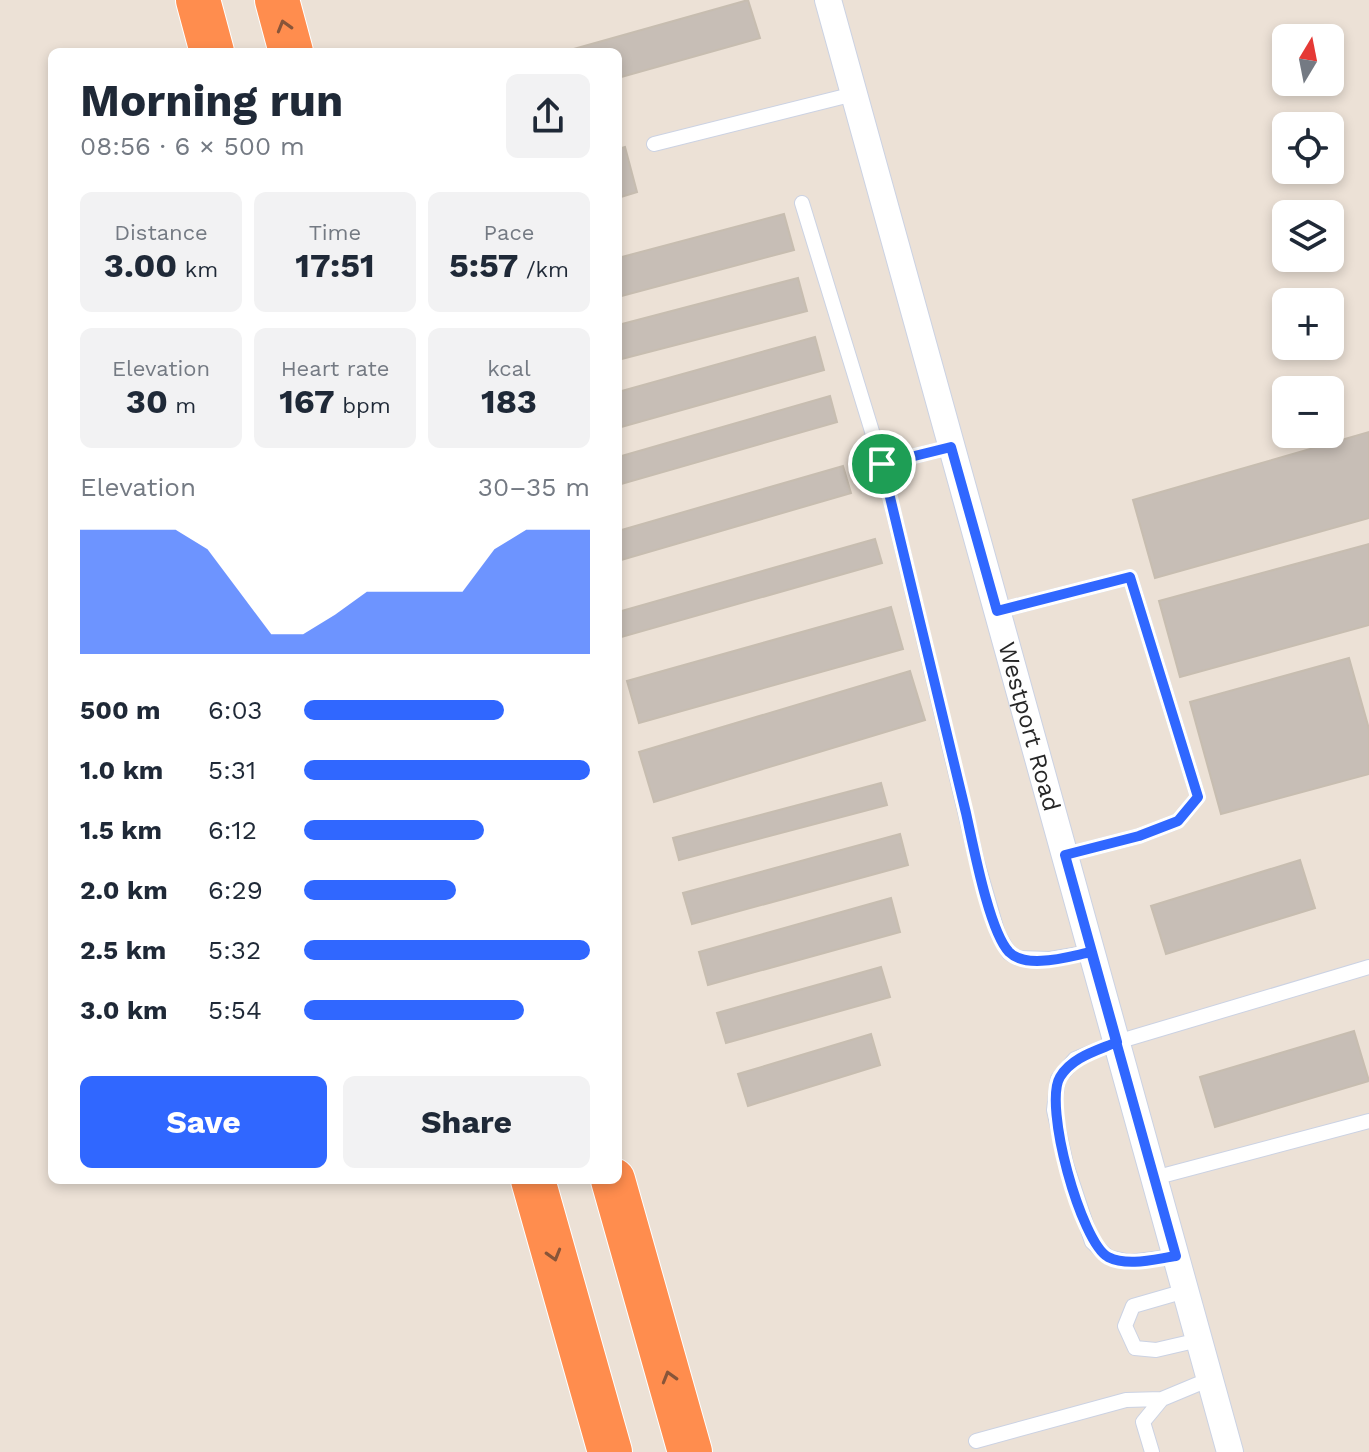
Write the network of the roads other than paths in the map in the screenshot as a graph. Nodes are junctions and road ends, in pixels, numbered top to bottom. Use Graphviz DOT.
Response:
graph roads {
  1 [pos="198,0"];
  2 [pos="277,0"];
  3 [pos="828,0"];
  4 [pos="211,48"];
  5 [pos="290,48"];
  6 [pos="854,94"];
  7 [pos="654,144"];
  8 [pos="802,203"];
  9 [pos="951,447"];
  10 [pos="882,464"];
  11 [pos="997,611"];
  12 [pos="1065,855"];
  13 [pos="1091,952"];
  14 [pos="1369,967"];
  15 [pos="1117,1042"];
  16 [pos="1369,1121"];
  17 [pos="1154,1178"];
  18 [pos="534,1184"];
  19 [pos="614,1184"];
  20 [pos="1176,1256"];
  21 [pos="1185,1291"];
  22 [pos="1199,1340"];
  23 [pos="1210,1379"];
  24 [pos="1162,1399"];
  25 [pos="976,1441"];
  26 [pos="610,1452"];
  27 [pos="690,1452"];
  28 [pos="1152,1452"];
  29 [pos="1230,1452"];
  1 -- 4 [label="highway"];
  5 -- 2 [label="highway, one-way"];
  3 -- 6 [label="street, Westport Road"];
  6 -- 7 [label="lane"];
  6 -- 9 [label="street, Westport Road"];
  8 -- 10 [label="lane"];
  9 -- 10 [label="lane"];
  9 -- 11 [label="street, Westport Road"];
  10 -- 13 [label="lane"];
  11 -- 12 [label="street, Westport Road"];
  11 -- 12 [label="lane"];
  12 -- 13 [label="street, Westport Road"];
  13 -- 15 [label="street, Westport Road"];
  14 -- 15 [label="lane"];
  15 -- 17 [label="street, Westport Road"];
  15 -- 20 [label="lane"];
  16 -- 17 [label="lane"];
  17 -- 20 [label="street, Westport Road"];
  18 -- 26 [label="highway, one-way"];
  27 -- 19 [label="highway, one-way"];
  20 -- 21 [label="street, Westport Road"];
  21 -- 22 [label="street, Westport Road"];
  21 -- 22 [label="lane"];
  22 -- 23 [label="street, Westport Road"];
  23 -- 24 [label="lane"];
  23 -- 29 [label="street, Westport Road"];
  24 -- 25 [label="lane"];
  24 -- 28 [label="lane"];
}
